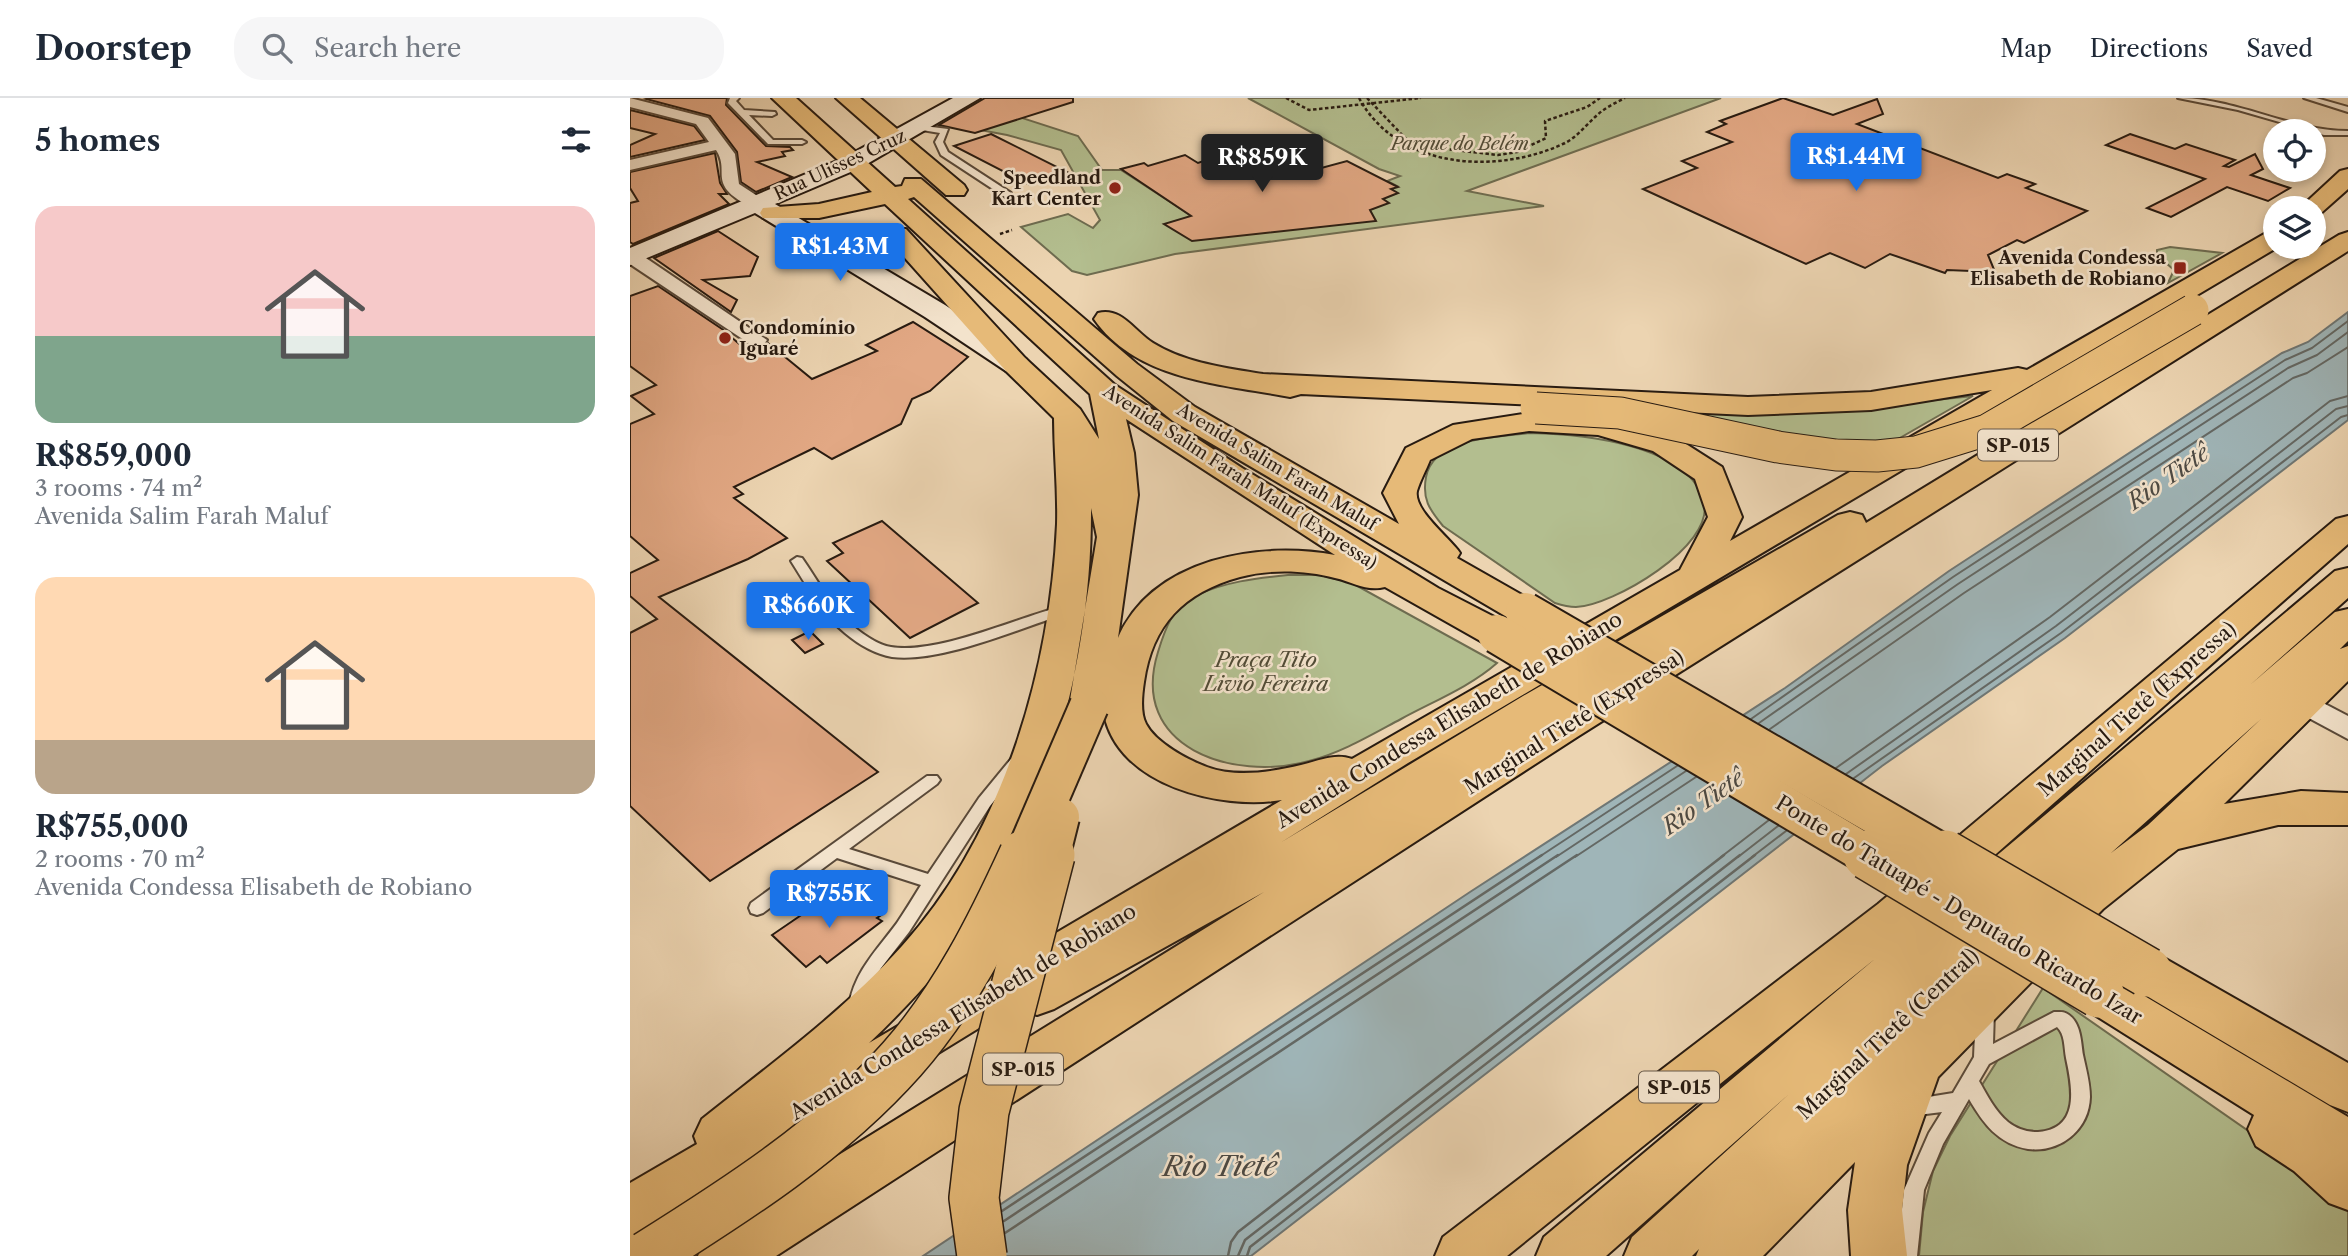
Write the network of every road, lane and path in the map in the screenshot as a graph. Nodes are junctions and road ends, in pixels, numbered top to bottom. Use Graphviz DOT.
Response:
graph roads {
  1 [pos="735,98"];
  2 [pos="813,98"];
  3 [pos="847,98"];
  4 [pos="969,98"];
  5 [pos="1286,98"];
  6 [pos="1359,98"];
  7 [pos="1367,98"];
  8 [pos="1421,98"];
  9 [pos="1601,98"];
  10 [pos="1625,98"];
  11 [pos="2182,98"];
  12 [pos="2308,98"];
  13 [pos="630,102"];
  14 [pos="1370,103"];
  15 [pos="1362,104"];
  16 [pos="763,106"];
  17 [pos="2348,110"];
  18 [pos="919,127"];
  19 [pos="2348,132"];
  20 [pos="802,142"];
  21 [pos="721,144"];
  22 [pos="886,146"];
  23 [pos="630,165"];
  24 [pos="842,167"];
  25 [pos="2348,176"];
  26 [pos="930,184"];
  27 [pos="1008,195"];
  28 [pos="2326,196"];
  29 [pos="762,206"];
  30 [pos="881,210"];
  31 [pos="985,216"];
  32 [pos="2263,245"];
  33 [pos="2336,247"];
  34 [pos="987,248"];
  35 [pos="630,257"];
  36 [pos="757,340"];
  37 [pos="1093,340"];
  38 [pos="1016,365"];
  39 [pos="2051,370"];
  40 [pos="1263,383"];
  41 [pos="1104,391"];
  42 [pos="1522,407"];
  43 [pos="1069,416"];
  44 [pos="2023,442"];
  45 [pos="2348,526"];
  46 [pos="1114,548"];
  47 [pos="797,561"];
  48 [pos="1460,573"];
  49 [pos="1693,576"];
  50 [pos="2348,579"];
  51 [pos="1424,596"];
  52 [pos="1063,610"];
  53 [pos="2348,621"];
  54 [pos="1511,623"];
  55 [pos="2348,659"];
  56 [pos="2304,703"];
  57 [pos="1089,706"];
  58 [pos="2348,729"];
  59 [pos="1034,744"];
  60 [pos="1394,753"];
  61 [pos="932,780"];
  62 [pos="2348,808"];
  63 [pos="2163,837"];
  64 [pos="1325,838"];
  65 [pos="834,851"];
  66 [pos="932,882"];
  67 [pos="757,908"];
  68 [pos="2124,991"];
  69 [pos="1985,999"];
  70 [pos="857,1022"];
  71 [pos="1929,1054"];
  72 [pos="1983,1058"];
  73 [pos="2348,1059"];
  74 [pos="1970,1082"];
  75 [pos="2348,1089"];
  76 [pos="826,1094"];
  77 [pos="1957,1101"];
  78 [pos="1898,1110"];
  79 [pos="2348,1146"];
  80 [pos="2348,1185"];
  81 [pos="647,1203"];
  82 [pos="802,1208"];
  83 [pos="647,1256"];
  84 [pos="726,1256"];
  85 [pos="982,1256"];
  86 [pos="1464,1256"];
  87 [pos="1564,1256"];
  88 [pos="1652,1256"];
  89 [pos="1724,1256"];
  90 [pos="1879,1256"];
  91 [pos="1907,1256"];
  1 -- 16 [label="lane"];
  2 -- 22 [label="highway"];
  3 -- 22 [label="highway, Avenida Salim Farah Maluf"];
  4 -- 18 [label="street, Rua Ulisses Cruz"];
  5 -- 15 [label="path"];
  6 -- 15 [label="path"];
  7 -- 14 [label="path"];
  8 -- 14 [label="path"];
  9 -- 14 [label="path"];
  10 -- 15 [label="path"];
  11 -- 19 [label="lane"];
  12 -- 17 [label="lane"];
  13 -- 21 [label="street"];
  14 -- 15 [label="path"];
  16 -- 20 [label="highway"];
  16 -- 20 [label="lane"];
  16 -- 24 [label="highway"];
  18 -- 22 [label="street, Rua Ulisses Cruz"];
  18 -- 27 [label="lane"];
  20 -- 24 [label="highway"];
  21 -- 23 [label="street"];
  21 -- 29 [label="street"];
  22 -- 24 [label="street, Rua Ulisses Cruz"];
  22 -- 26 [label="highway, Avenida Salim Farah Maluf"];
  24 -- 29 [label="street, Rua Ulisses Cruz"];
  24 -- 30 [label="highway"];
  25 -- 28 [label="highway"];
  26 -- 30 [label="highway"];
  26 -- 31 [label="highway, Avenida Salim Farah Maluf"];
  26 -- 34 [label="highway, Avenida Salim Farah Maluf"];
  29 -- 30 [label="highway"];
  29 -- 35 [label="street, Rua Ulisses Cruz"];
  29 -- 38 [label="street"];
  30 -- 38 [label="highway"];
  30 -- 41 [label="highway, Avenida Salim Farah Maluf (Expressa)"];
  31 -- 34 [label="highway"];
  31 -- 40 [label="highway, Avenida Salim Farah Maluf"];
  32 -- 39 [label="highway, Avenida Condessa Elisabeth de Robiano"];
  33 -- 42 [label="highway, bridge"];
  33 -- 44 [label="highway, Marginal Tietê (Expressa) / SP-015"];
  34 -- 37 [label="highway, Avenida Salim Farah Maluf"];
  35 -- 36 [label="street"];
  37 -- 42 [label="highway"];
  37 -- 48 [label="highway, Avenida Salim Farah Maluf"];
  38 -- 43 [label="highway"];
  39 -- 40 [label="highway"];
  39 -- 49 [label="highway, Avenida Condessa Elisabeth de Robiano"];
  40 -- 42 [label="highway"];
  41 -- 46 [label="highway"];
  41 -- 51 [label="highway, Avenida Salim Farah Maluf (Expressa)"];
  43 -- 46 [label="highway"];
  43 -- 52 [label="highway"];
  44 -- 64 [label="highway, SP-015"];
  44 -- 82 [label="highway, Marginal Tietê (Expressa) / SP-015"];
  45 -- 86 [label="highway, Marginal Tietê (Expressa) / SP-015"];
  46 -- 57 [label="highway"];
  47 -- 52 [label="lane"];
  48 -- 49 [label="highway"];
  48 -- 54 [label="highway, Avenida Salim Farah Maluf"];
  49 -- 60 [label="highway, Avenida Condessa Elisabeth de Robiano"];
  50 -- 87 [label="highway, Marginal Tietê (Central)"];
  51 -- 54 [label="highway, Avenida Salim Farah Maluf (Expressa)"];
  51 -- 60 [label="highway"];
  52 -- 59 [label="highway"];
  53 -- 88 [label="highway, Marginal Tietê (Central)"];
  54 -- 68 [label="highway, Ponte do Tatuapé - Deputado Ricardo Izar, bridge"];
  55 -- 56 [label="highway"];
  56 -- 58 [label="street"];
  56 -- 63 [label="highway"];
  57 -- 83 [label="highway, bridge"];
  57 -- 85 [label="highway, bridge"];
  59 -- 66 [label="lane"];
  59 -- 70 [label="highway"];
  60 -- 76 [label="highway, Avenida Condessa Elisabeth de Robiano"];
  61 -- 65 [label="lane"];
  62 -- 63 [label="highway"];
  63 -- 69 [label="highway"];
  64 -- 76 [label="highway"];
  64 -- 82 [label="highway, Marginal Tietê (Expressa) / SP-015"];
  65 -- 66 [label="lane"];
  65 -- 67 [label="lane"];
  66 -- 70 [label="lane"];
  68 -- 73 [label="highway"];
  68 -- 75 [label="highway, Ponte do Tatuapé - Deputado Ricardo Izar"];
  68 -- 79 [label="highway, Ponte do Tatuapé - Deputado Ricardo Izar"];
  68 -- 80 [label="highway"];
  69 -- 71 [label="highway"];
  69 -- 72 [label="lane"];
  70 -- 81 [label="highway"];
  71 -- 78 [label="highway"];
  71 -- 89 [label="highway"];
  72 -- 74 [label="lane"];
  72 -- 74 [label="lane"];
  74 -- 77 [label="lane"];
  76 -- 81 [label="highway, Avenida Condessa Elisabeth de Robiano"];
  77 -- 78 [label="lane"];
  77 -- 91 [label="lane"];
  78 -- 90 [label="highway"];
  82 -- 84 [label="highway, Marginal Tietê (Expressa) / SP-015"];
}
